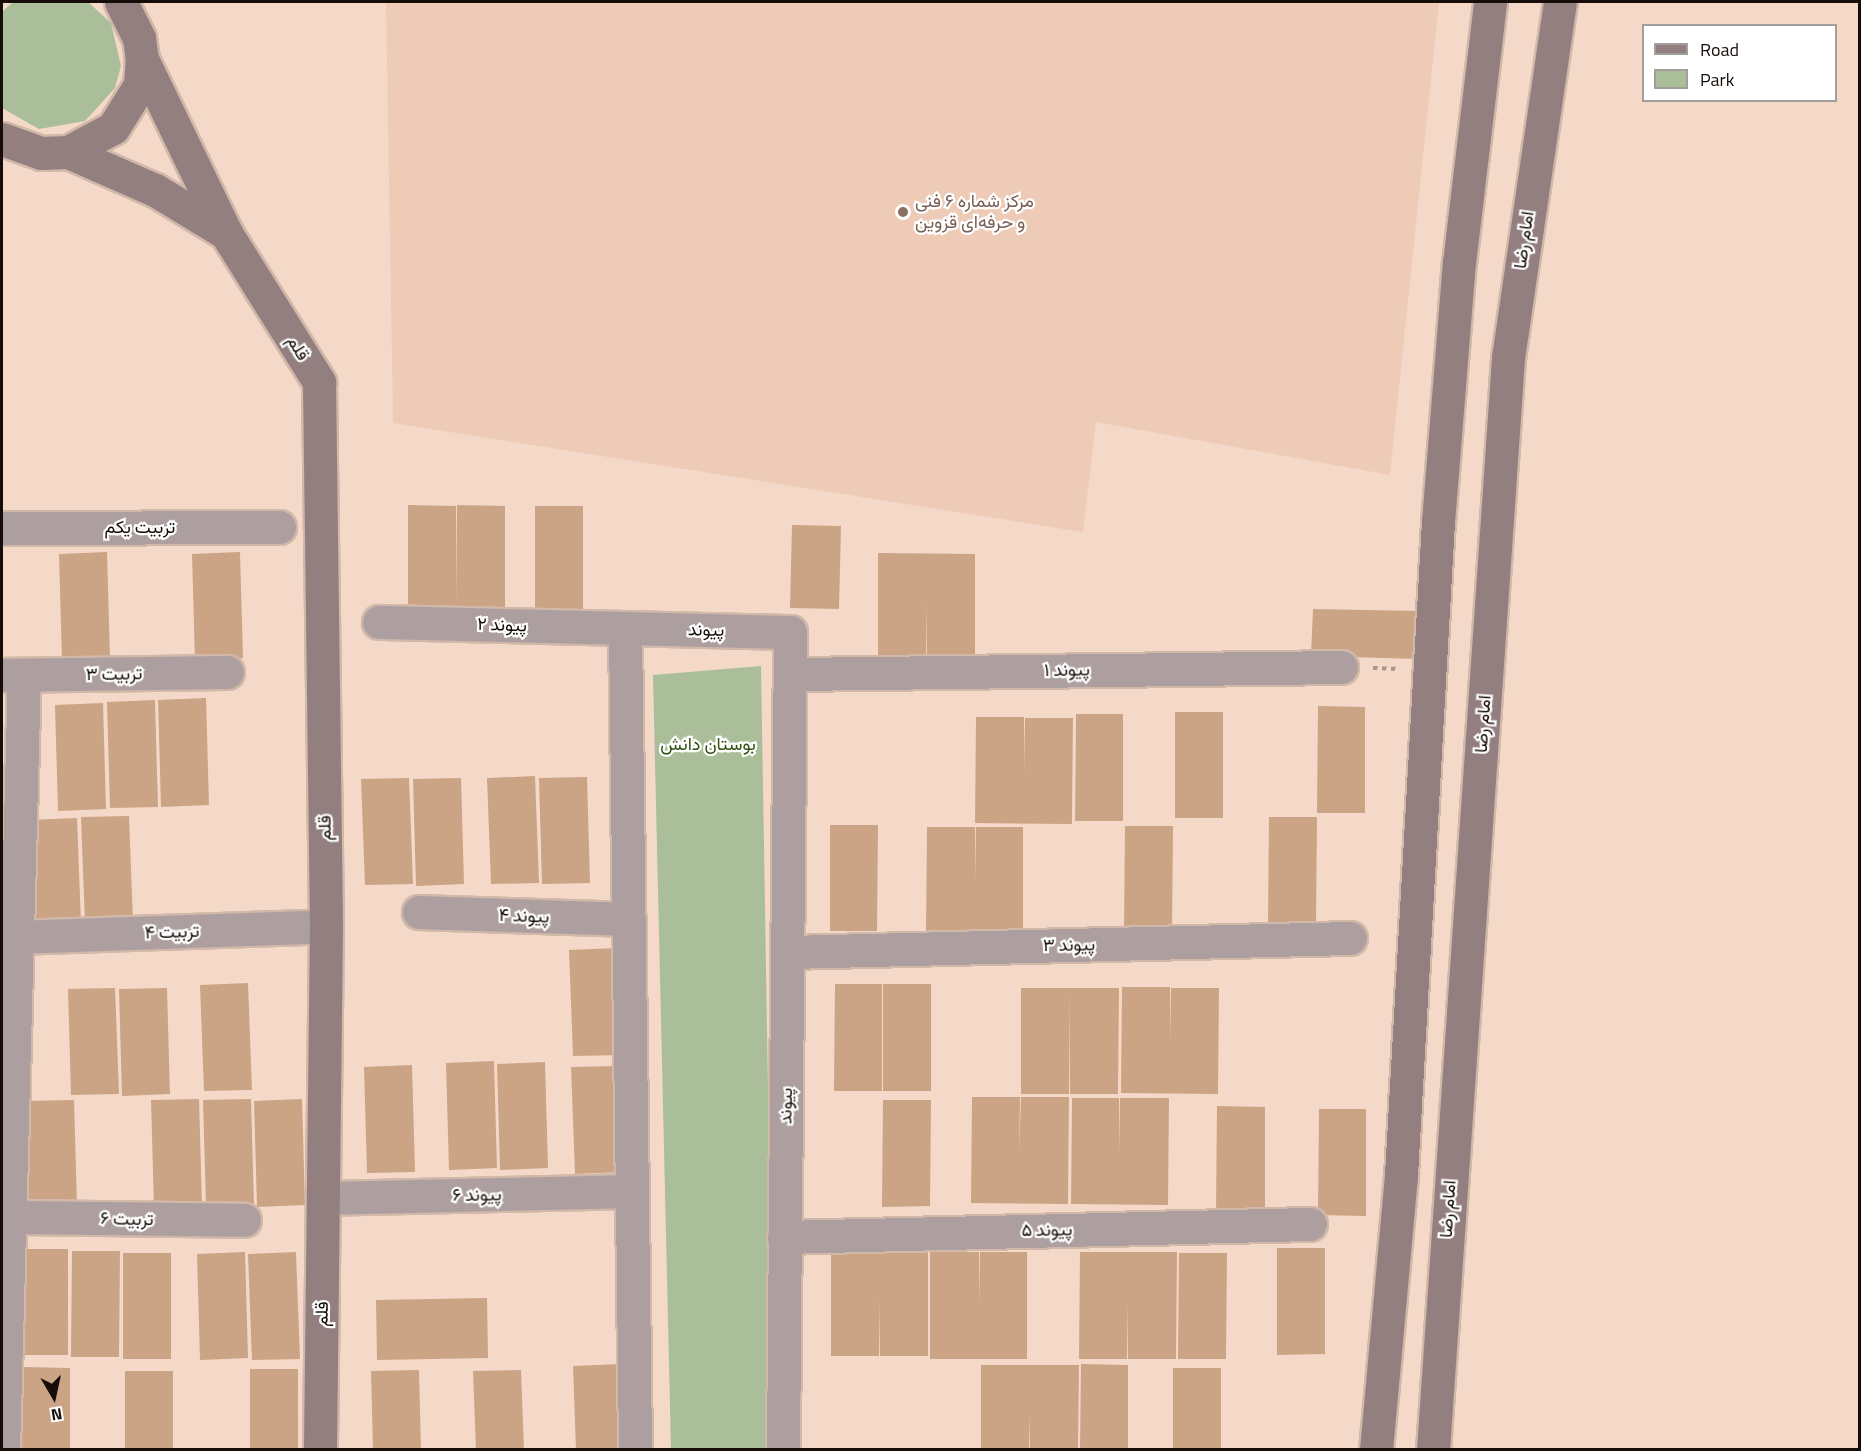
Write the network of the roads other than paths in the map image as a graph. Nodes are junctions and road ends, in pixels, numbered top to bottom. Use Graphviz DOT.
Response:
graph roads {
  1 [pos="121,2"];
  2 [pos="1490,2"];
  3 [pos="1560,2"];
  4 [pos="142,59"];
  5 [pos="6,144"];
  6 [pos="68,152"];
  7 [pos="226,233"];
  8 [pos="279,527"];
  9 [pos="2,528"];
  10 [pos="380,622"];
  11 [pos="626,629"];
  12 [pos="1341,667"];
  13 [pos="227,672"];
  14 [pos="793,674"];
  15 [pos="13,675"];
  16 [pos="419,912"];
  17 [pos="629,919"];
  18 [pos="326,926"];
  19 [pos="17,937"];
  20 [pos="1350,938"];
  21 [pos="789,952"];
  22 [pos="630,1191"];
  23 [pos="323,1198"];
  24 [pos="9,1216"];
  25 [pos="244,1221"];
  26 [pos="1310,1224"];
  27 [pos="784,1237"];
  28 [pos="3,1449"];
  29 [pos="320,1449"];
  30 [pos="635,1449"];
  31 [pos="783,1449"];
  32 [pos="1376,1449"];
  33 [pos="1433,1449"];
  1 -- 4 [label="street, قلم"];
  2 -- 32 [label="street"];
  3 -- 33 [label="street, امام رضا"];
  4 -- 6 [label="street"];
  4 -- 7 [label="street, قلم"];
  5 -- 6 [label="street"];
  6 -- 7 [label="street, قلم"];
  7 -- 18 [label="street, قلم"];
  8 -- 9 [label="street, تربیت یکم"];
  10 -- 11 [label="street, پیوند ۲"];
  11 -- 14 [label="street, پیوند"];
  11 -- 17 [label="street"];
  12 -- 14 [label="street, پیوند ۱"];
  13 -- 15 [label="street, تربیت ۳"];
  14 -- 21 [label="street, پیوند"];
  15 -- 19 [label="street"];
  16 -- 17 [label="street, پیوند ۴"];
  17 -- 22 [label="street"];
  18 -- 19 [label="street, تربیت ۴"];
  18 -- 23 [label="street, قلم"];
  19 -- 24 [label="street"];
  20 -- 21 [label="street, پیوند ۳"];
  21 -- 27 [label="street, پیوند"];
  22 -- 23 [label="street, پیوند ۶"];
  22 -- 30 [label="street"];
  23 -- 29 [label="street, قلم"];
  24 -- 25 [label="street, تربیت ۶"];
  24 -- 28 [label="street"];
  26 -- 27 [label="street, پیوند ۵"];
  27 -- 31 [label="street, پیوند"];
}
